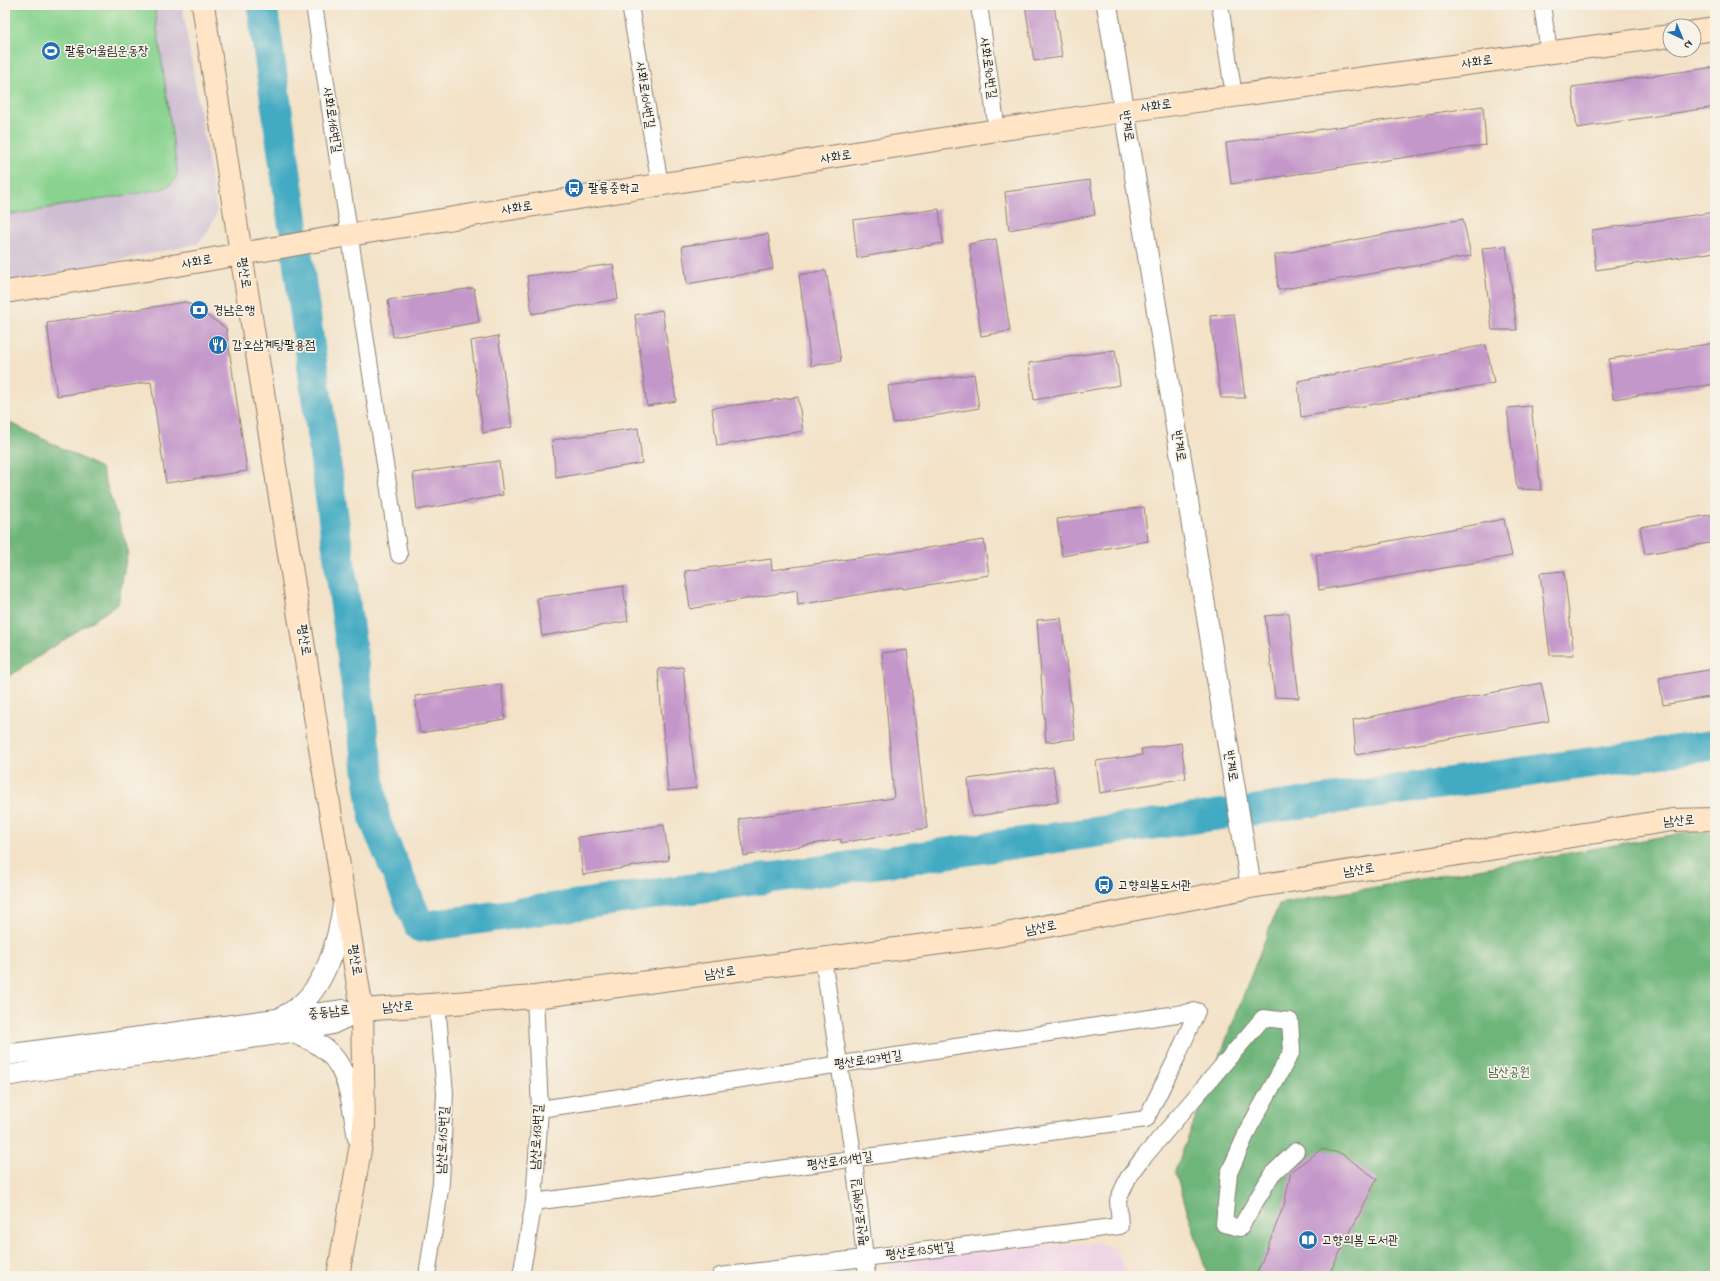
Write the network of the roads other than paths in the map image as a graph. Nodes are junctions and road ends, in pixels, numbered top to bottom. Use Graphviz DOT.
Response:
graph roads {
  1 [pos="203,5"];
  2 [pos="314,5"];
  3 [pos="630,5"];
  4 [pos="979,5"];
  5 [pos="1107,5"];
  6 [pos="1220,5"];
  7 [pos="1542,5"];
  8 [pos="1715,30"];
  9 [pos="1702,31"];
  10 [pos="1662,37"];
  11 [pos="1549,52"];
  12 [pos="1234,96"];
  13 [pos="1124,111"];
  14 [pos="997,130"];
  15 [pos="660,185"];
  16 [pos="349,235"];
  17 [pos="241,254"];
  18 [pos="5,292"];
  19 [pos="398,555"];
  20 [pos="1715,819"];
  21 [pos="1251,887"];
  22 [pos="345,895"];
  23 [pos="823,959"];
  24 [pos="535,997"];
  25 [pos="437,1004"];
  26 [pos="362,1010"];
  27 [pos="285,1025"];
  28 [pos="5,1055"];
  29 [pos="839,1064"];
  30 [pos="5,1076"];
  31 [pos="540,1109"];
  32 [pos="1146,1119"];
  33 [pos="360,1150"];
  34 [pos="1296,1150"];
  35 [pos="854,1160"];
  36 [pos="534,1202"];
  37 [pos="865,1258"];
  38 [pos="765,1273"];
  39 [pos="338,1276"];
  40 [pos="427,1276"];
  41 [pos="521,1276"];
  42 [pos="720,1276"];
  43 [pos="867,1276"];
  1 -- 17 [label="main road, 평산로"];
  2 -- 16 [label="street, 사화로116번길"];
  3 -- 15 [label="street, 사화로104번길"];
  4 -- 14 [label="street, 사화로90번길"];
  5 -- 13 [label="street, 반계로"];
  6 -- 12 [label="street"];
  7 -- 11 [label="street"];
  8 -- 9 [label="main road"];
  10 -- 11 [label="main road, 사화로"];
  11 -- 12 [label="main road, 사화로"];
  12 -- 13 [label="main road, 사화로"];
  13 -- 14 [label="main road, 사화로"];
  13 -- 21 [label="street, 반계로"];
  14 -- 15 [label="main road, 사화로"];
  15 -- 16 [label="main road, 사화로"];
  16 -- 17 [label="main road, 사화로"];
  16 -- 19 [label="street, 사화로116번길"];
  17 -- 18 [label="main road, 사화로"];
  17 -- 22 [label="main road, 평산로"];
  20 -- 21 [label="main road, 남산로"];
  21 -- 23 [label="main road, 남산로"];
  22 -- 26 [label="main road, 평산로"];
  22 -- 27 [label="street"];
  23 -- 24 [label="main road, 남산로"];
  23 -- 29 [label="street, 평산로159번길"];
  24 -- 25 [label="main road, 남산로"];
  24 -- 31 [label="street, 남산로113번길"];
  25 -- 26 [label="main road, 남산로"];
  25 -- 40 [label="street, 남산로115번길"];
  26 -- 27 [label="street, 중동남로"];
  26 -- 33 [label="main road, 평산로"];
  27 -- 28 [label="street, 중동남로"];
  27 -- 30 [label="street, 중동남로"];
  27 -- 33 [label="street"];
  29 -- 31 [label="street, 평산로127번길"];
  29 -- 32 [label="street, 평산로127번길"];
  29 -- 35 [label="street, 평산로159번길"];
  31 -- 36 [label="street, 남산로113번길"];
  32 -- 35 [label="street, 평산로131번길"];
  33 -- 39 [label="main road, 평산로"];
  34 -- 37 [label="street, 평산로135번길"];
  35 -- 36 [label="street, 평산로131번길"];
  35 -- 37 [label="street, 평산로159번길"];
  36 -- 41 [label="street, 남산로113번길"];
  37 -- 38 [label="street, 평산로135번길"];
  37 -- 43 [label="street, 평산로159번길"];
  38 -- 42 [label="street, 평산로135번길"];
}
